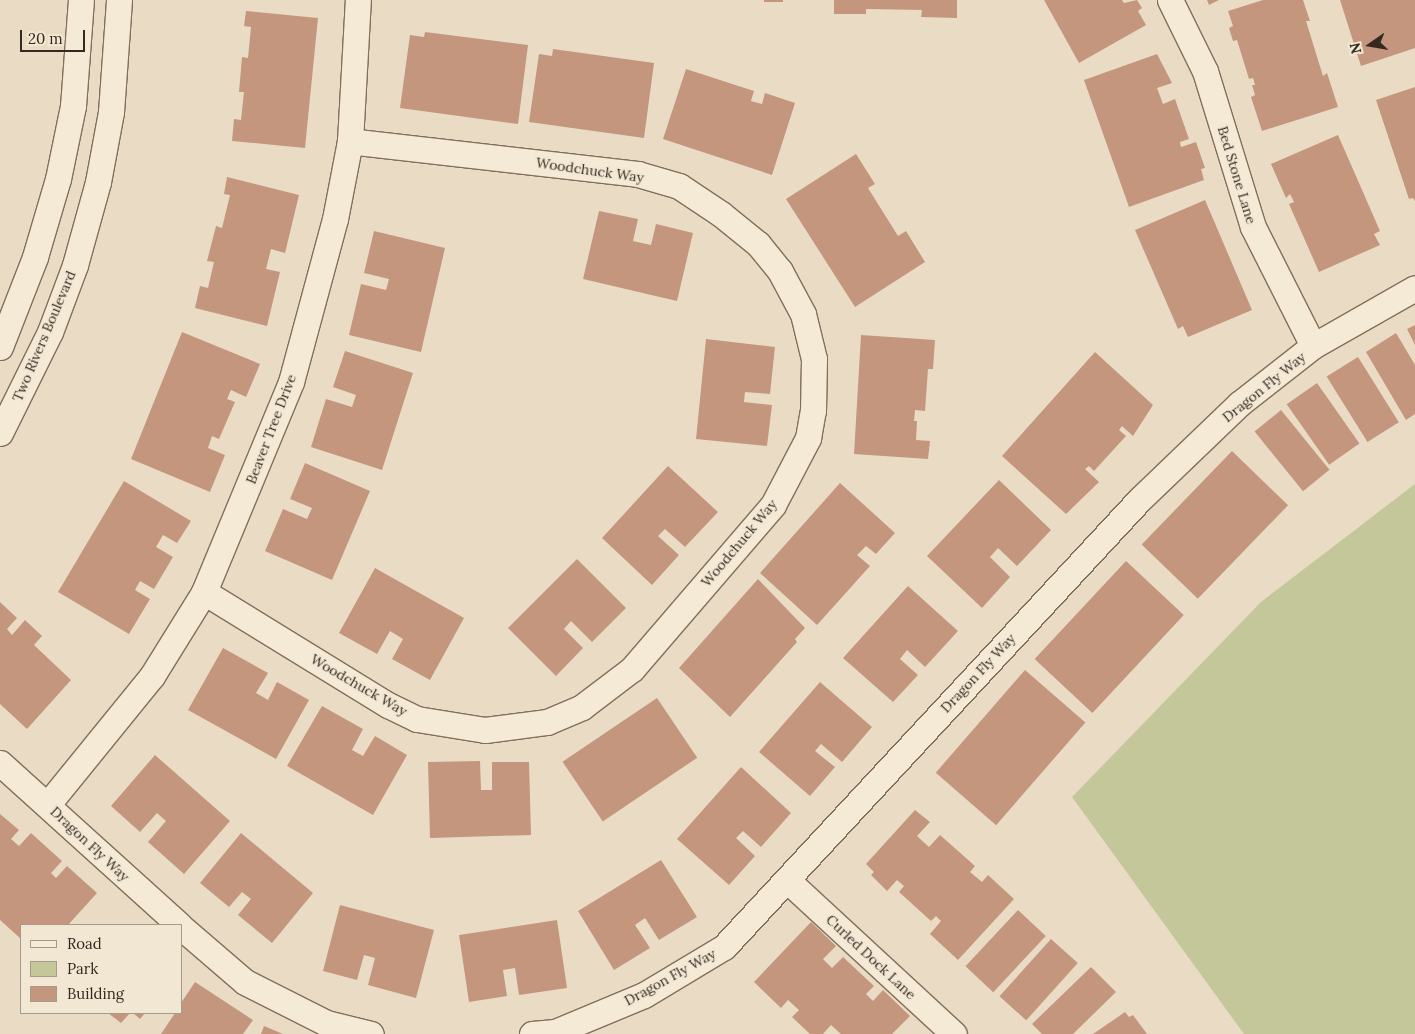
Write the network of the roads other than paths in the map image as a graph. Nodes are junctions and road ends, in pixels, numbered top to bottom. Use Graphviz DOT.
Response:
graph roads {
  1 [pos="81,0"];
  2 [pos="119,0"];
  3 [pos="358,0"];
  4 [pos="1170,0"];
  5 [pos="350,141"];
  6 [pos="1415,288"];
  7 [pos="1313,346"];
  8 [pos="0,347"];
  9 [pos="0,433"];
  10 [pos="204,592"];
  11 [pos="0,762"];
  12 [pos="48,804"];
  13 [pos="787,880"];
  14 [pos="178,924"];
  15 [pos="182,928"];
  16 [pos="370,1034"];
  17 [pos="540,1034"];
  18 [pos="954,1034"];
  1 -- 8 [label="street"];
  2 -- 9 [label="street, Two Rivers Boulevard"];
  3 -- 5 [label="street, Beaver Tree Drive"];
  4 -- 7 [label="street, Bed Stone Lane"];
  5 -- 10 [label="street, Beaver Tree Drive"];
  5 -- 10 [label="street, Woodchuck Way"];
  6 -- 7 [label="street, Dragon Fly Way"];
  7 -- 13 [label="street, Dragon Fly Way"];
  10 -- 12 [label="street, Beaver Tree Drive"];
  11 -- 12 [label="street, Dragon Fly Way"];
  12 -- 14 [label="street, Dragon Fly Way"];
  13 -- 17 [label="street, Dragon Fly Way"];
  13 -- 18 [label="street, Curled Dock Lane"];
  15 -- 16 [label="street, Dragon Fly Way"];
}
